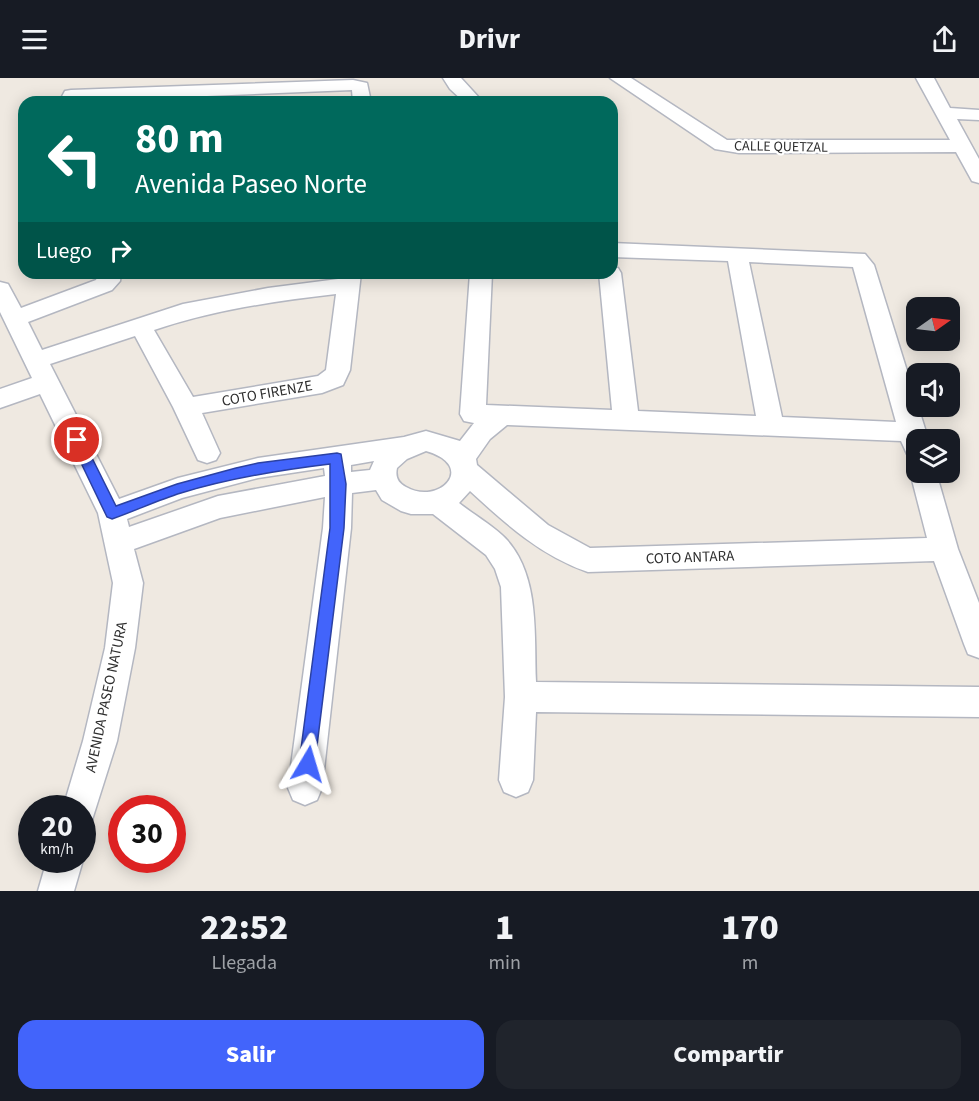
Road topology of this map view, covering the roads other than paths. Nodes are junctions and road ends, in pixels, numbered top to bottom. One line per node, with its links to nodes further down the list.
1 (78, 78): 5 (street)
2 (452, 78): 8 (street)
3 (619, 78): 11 (street, CALLE QUETZAL)
4 (925, 78): 9 (street)
5 (70, 96)
6 (268, 96): 7 (street)
7 (363, 96)
8 (468, 96)
9 (946, 113): 10 (street); 11 (street)
10 (979, 115)
11 (964, 146): 12 (street)
12 (979, 177)
13 (618, 250): 14 (street)
14 (737, 254): 28 (street); 29 (street)
15 (109, 279): 20 (street)
16 (350, 279): 21 (street); 24 (street, COTO FIRENZE)
17 (482, 279): 25 (street)
18 (611, 279): 27 (street)
19 (0, 289): 20 (street, AVENIDA PASEO NATURA)
20 (15, 318): 22 (street, AVENIDA PASEO NATURA)
21 (140, 324): 22 (street); 24 (street)
22 (42, 370): 23 (street); 39 (street, AVENIDA PASEO NATURA)
23 (0, 399)
24 (186, 407): 33 (street)
25 (474, 414): 26 (street); 31 (street)
26 (502, 415): 27 (street); 34 (street)
27 (626, 420): 28 (street)
28 (771, 426): 30 (street)
29 (912, 429)
30 (906, 438)
31 (438, 442): 32 (street); 34 (street)
32 (403, 447): 35 (street); 36 (street)
33 (207, 453)
34 (464, 464): 38 (street); 41 (street, COTO ANTARA)
35 (338, 471): 36 (street); 39 (street); 40 (street); 46 (street)
36 (384, 479): 38 (street)
37 (927, 483): 41 (street)
38 (437, 502): 43 (street)
39 (112, 513): 40 (street, AVENIDA PASEO NATURA)
40 (120, 542): 47 (street, AVENIDA PASEO NATURA)
41 (944, 549): 42 (street)
42 (979, 644)
43 (522, 698): 44 (street); 45 (street)
44 (979, 702)
45 (516, 780)
46 (305, 788)
47 (84, 795)
48 (61, 873): 49 (street)
49 (56, 891)

